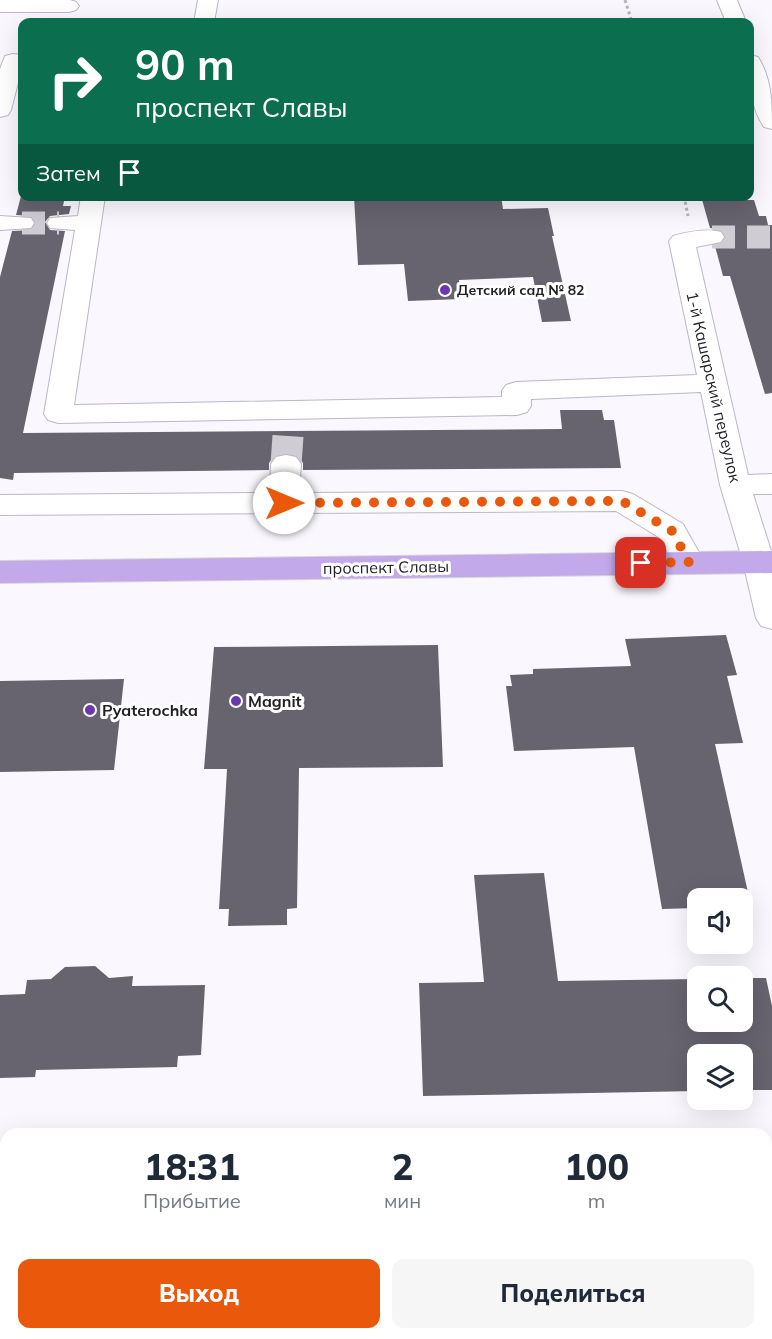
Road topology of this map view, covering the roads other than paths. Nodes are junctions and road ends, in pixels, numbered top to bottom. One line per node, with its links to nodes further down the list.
1 (208, 0): 5 (street)
2 (728, 0): 6 (street)
3 (0, 6): 4 (street)
4 (68, 10)
5 (205, 18)
6 (735, 18)
7 (18, 61): 9 (street)
8 (754, 73): 10 (street)
9 (0, 110)
10 (772, 122)
11 (91, 210): 12 (street); 15 (street)
12 (59, 223)
13 (712, 237): 14 (street, 1-й Кашарский переулок)
14 (713, 383): 15 (street); 17 (street, 1-й Кашарский переулок)
15 (288, 437): 18 (street)
16 (772, 484): 17 (street)
17 (735, 485): 21 (street, 1-й Кашарский переулок)
18 (284, 503): 19 (street); 20 (street)
19 (0, 505)
20 (689, 562): 21 (main road, проспект Славы); 22 (main road, проспект Славы)
21 (766, 562): 23 (street, 1-й Кашарский переулок)
22 (0, 572)
23 (772, 618)

